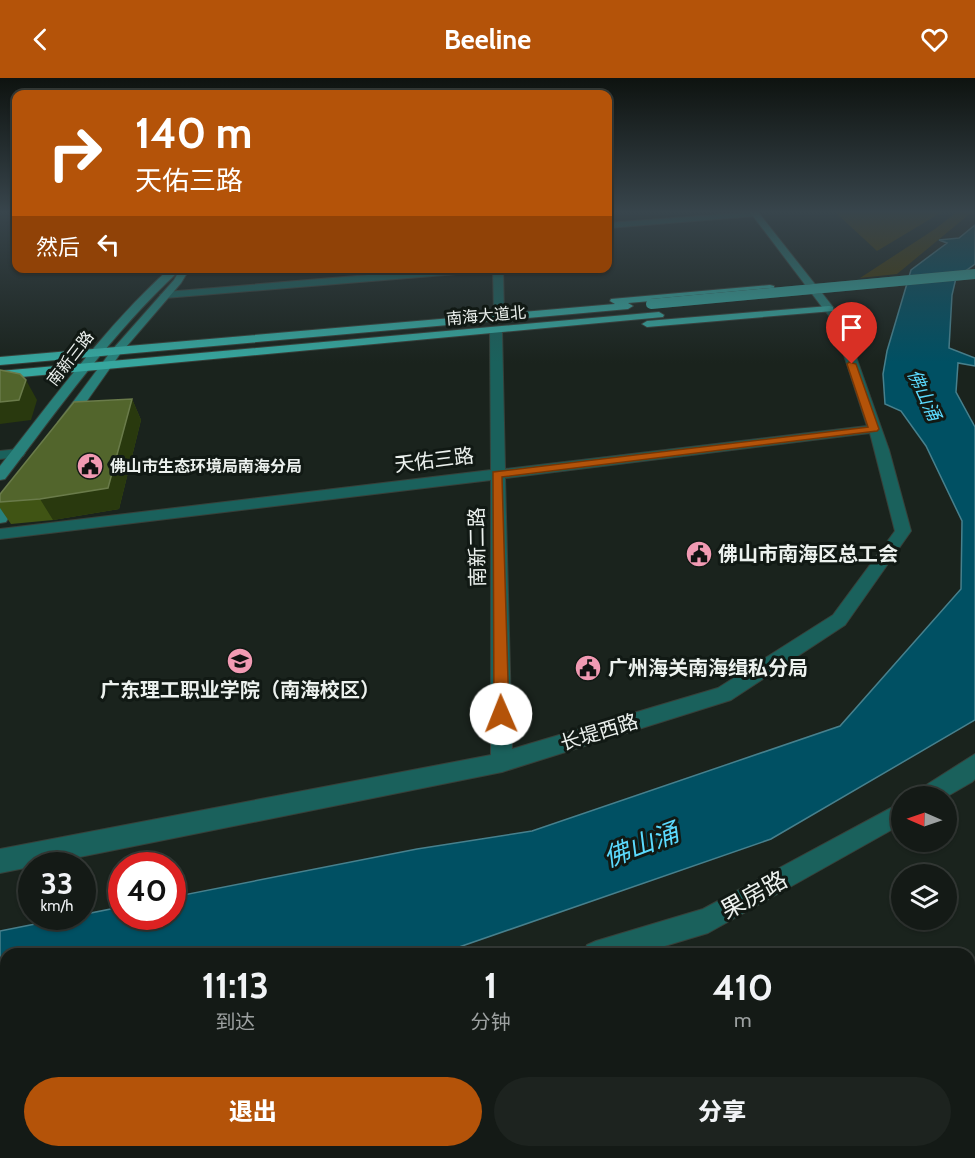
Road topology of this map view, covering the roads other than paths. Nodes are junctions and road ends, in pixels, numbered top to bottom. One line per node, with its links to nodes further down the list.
1 (793, 262): 7 (main road)
2 (170, 273): 16 (main road, 南新三路)
3 (182, 273): 9 (main road, 南新三路)
4 (432, 273): 9 (street)
5 (498, 273): 13 (street, 南新二路)
6 (975, 274): 12 (highway, 南海大道北, bridge)
7 (810, 285): 11 (main road); 12 (highway)
8 (975, 285): 10 (highway)
9 (165, 295): 15 (main road, 南新三路)
10 (846, 298)
11 (827, 301): 14 (highway, 南海大道北); 14 (highway); 22 (street, 长堤西路)
12 (535, 313): 13 (highway, 南海大道北)
13 (498, 323): 14 (highway, 南海大道北); 15 (highway, 南海大道北); 18 (highway, 南海大道北); 25 (street, 南新二路)
14 (516, 328)
15 (116, 352): 16 (highway, 南海大道北); 18 (main road, 南新三路)
16 (93, 353): 17 (highway, 南海大道北); 19 (main road, 南新三路)
17 (0, 361)
18 (105, 366): 19 (highway, 南海大道北); 21 (main road, 南新三路)
19 (81, 368): 20 (highway, 南海大道北); 23 (main road, 南新三路)
20 (0, 375)
21 (59, 429)
22 (873, 429): 25 (street, 天佑三路); 30 (street, 长堤西路)
23 (18, 453): 24 (street); 26 (main road, 南新三路)
24 (0, 455)
25 (497, 474): 29 (street, 天佑三路); 30 (street, 南新二路)
26 (0, 476)
27 (26, 479): 28 (main road)
28 (0, 518)
29 (0, 534)
30 (502, 762): 34 (street, 长堤西路)
31 (972, 772): 32 (street)
32 (946, 786)
33 (891, 818): 35 (street, 果房路)
34 (0, 861)
35 (616, 948)

